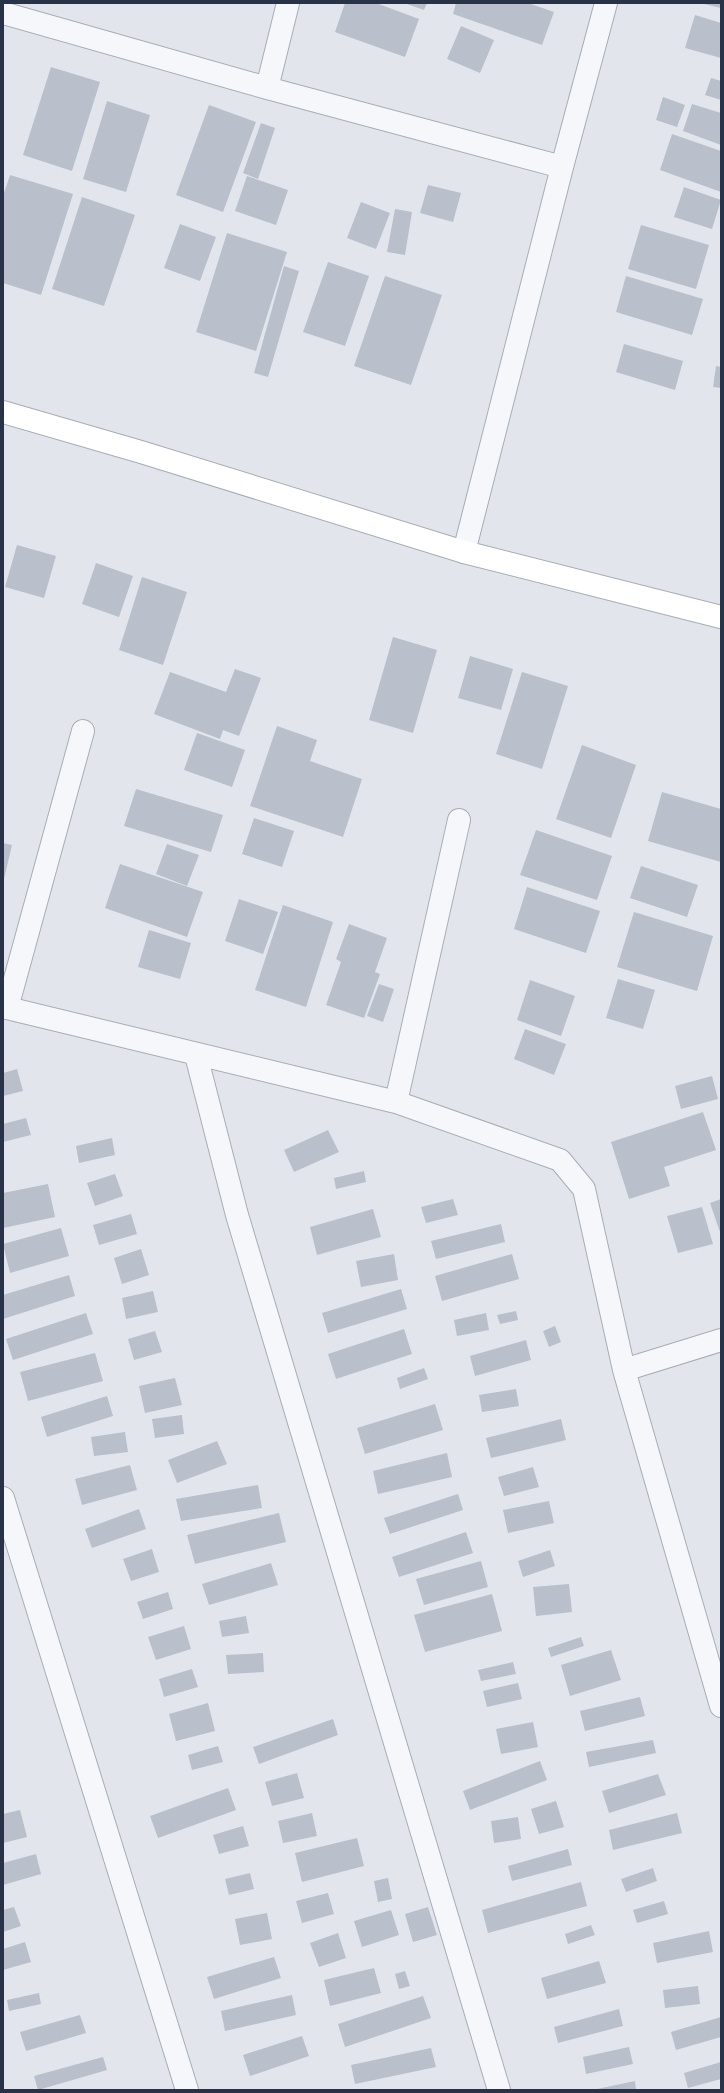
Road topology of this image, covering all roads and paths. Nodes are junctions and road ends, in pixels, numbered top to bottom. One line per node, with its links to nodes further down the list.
1 (288, 3): 4 (street)
2 (606, 3): 5 (street)
3 (3, 13): 4 (street)
4 (267, 88): 5 (street)
5 (562, 167): 7 (street)
6 (3, 412): 7 (street)
7 (464, 552): 8 (street)
8 (721, 617)
9 (83, 731): 11 (street)
10 (459, 820): 13 (street)
11 (5, 1007): 12 (street)
12 (196, 1055): 13 (street); 20 (street)
13 (396, 1102): 15 (street)
14 (721, 1340): 15 (street)
15 (624, 1370): 17 (street)
16 (3, 1498): 19 (street)
17 (715, 1664): 18 (street)
18 (721, 1706)
19 (187, 2090)
20 (499, 2090)

